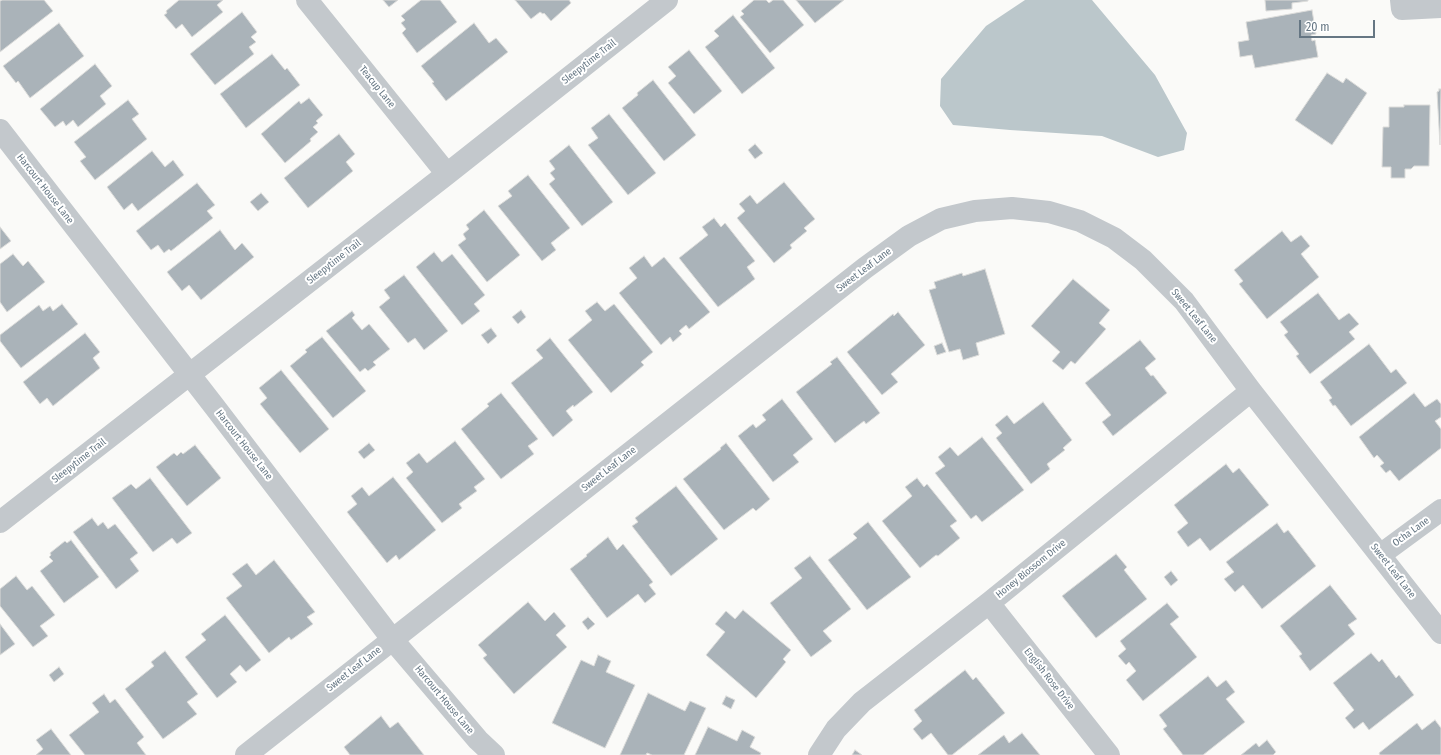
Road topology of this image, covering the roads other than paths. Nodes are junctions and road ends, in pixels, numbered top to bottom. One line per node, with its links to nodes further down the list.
1 (307, 0): 6 (street, Teacup Lane)
2 (667, 0): 6 (street, Sleepytime Trail)
3 (1401, 4): 4 (street)
4 (1441, 7)
5 (0, 130): 7 (street, Harcourt House Lane)
6 (447, 174): 7 (street, Sleepytime Trail)
7 (189, 375): 10 (street, Sleepytime Trail); 14 (street, Harcourt House Lane)
8 (1251, 391): 11 (street, Sweet Leaf Lane); 12 (street, Honey Blossom Drive); 14 (street, Sweet Leaf Lane)
9 (1441, 510): 11 (street, Ocha Lane)
10 (0, 522)
11 (1380, 555): 13 (street, Sweet Leaf Lane)
12 (989, 603): 17 (street, Honey Blossom Drive); 18 (street, English Rose Drive)
13 (1441, 634)
14 (392, 639): 15 (street, Sweet Leaf Lane); 16 (street, Harcourt House Lane)
15 (246, 755)
16 (494, 755)
17 (819, 755)
18 (1109, 755)

